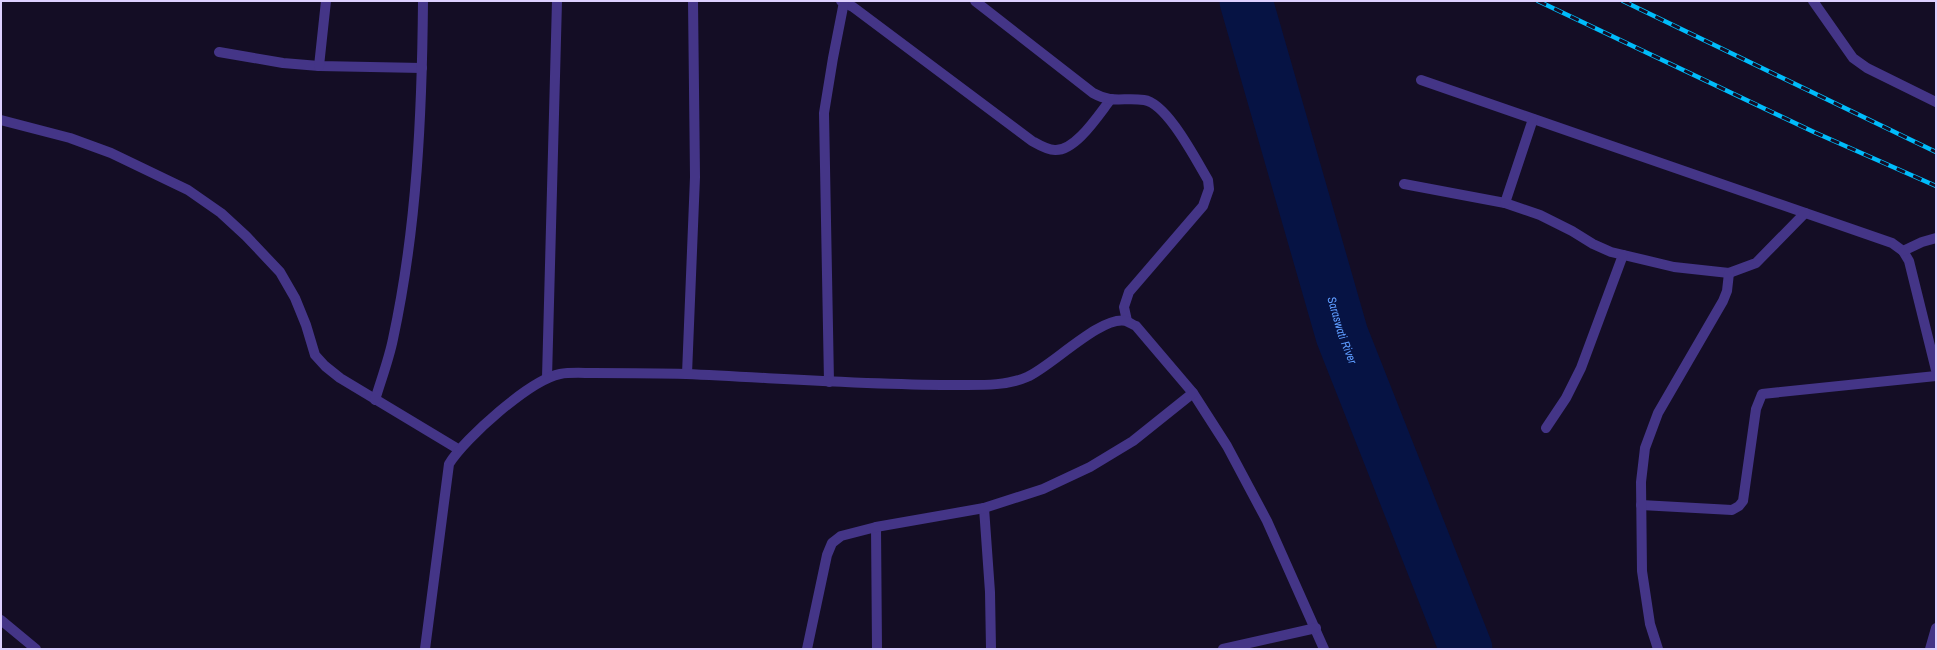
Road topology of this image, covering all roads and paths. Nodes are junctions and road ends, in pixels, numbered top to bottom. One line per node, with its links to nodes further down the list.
1 (326, 1): 9 (street)
2 (423, 1): 10 (street)
3 (557, 1): 27 (street)
4 (693, 1): 25 (street)
5 (975, 1): 12 (street)
6 (1813, 1): 13 (street)
7 (843, 2): 12 (street); 28 (street)
8 (219, 52): 9 (street)
9 (319, 66): 10 (street)
10 (422, 68): 30 (street)
11 (1421, 80): 14 (street)
12 (1112, 99): 23 (street)
13 (1936, 102)
14 (1533, 119): 17 (street); 18 (street)
15 (1, 120): 30 (street)
16 (1404, 184): 17 (street)
17 (1505, 203): 21 (street)
18 (1805, 213): 20 (street); 22 (street)
19 (1936, 238): 20 (street)
20 (1903, 251): 24 (street)
21 (1623, 255): 22 (street); 31 (street)
22 (1729, 273): 33 (street)
23 (1127, 321): 28 (street); 29 (street)
24 (1936, 370)
25 (687, 374): 27 (street); 28 (street)
26 (1936, 376): 33 (street)
27 (547, 378): 32 (street)
28 (828, 382)
29 (1193, 393): 34 (street); 37 (street)
30 (375, 400): 32 (street)
31 (1546, 428)
32 (458, 449): 40 (street)
33 (1641, 505): 46 (street)
34 (984, 508): 35 (street); 43 (street)
35 (876, 527): 41 (street); 42 (street)
36 (1, 620): 39 (street)
37 (1316, 628): 44 (street); 45 (street)
38 (1936, 628): 47 (street)
39 (36, 649)
40 (424, 649)
41 (807, 649)
42 (877, 649)
43 (990, 649)
44 (1223, 649)
45 (1324, 649)
46 (1658, 649)
47 (1930, 649)

